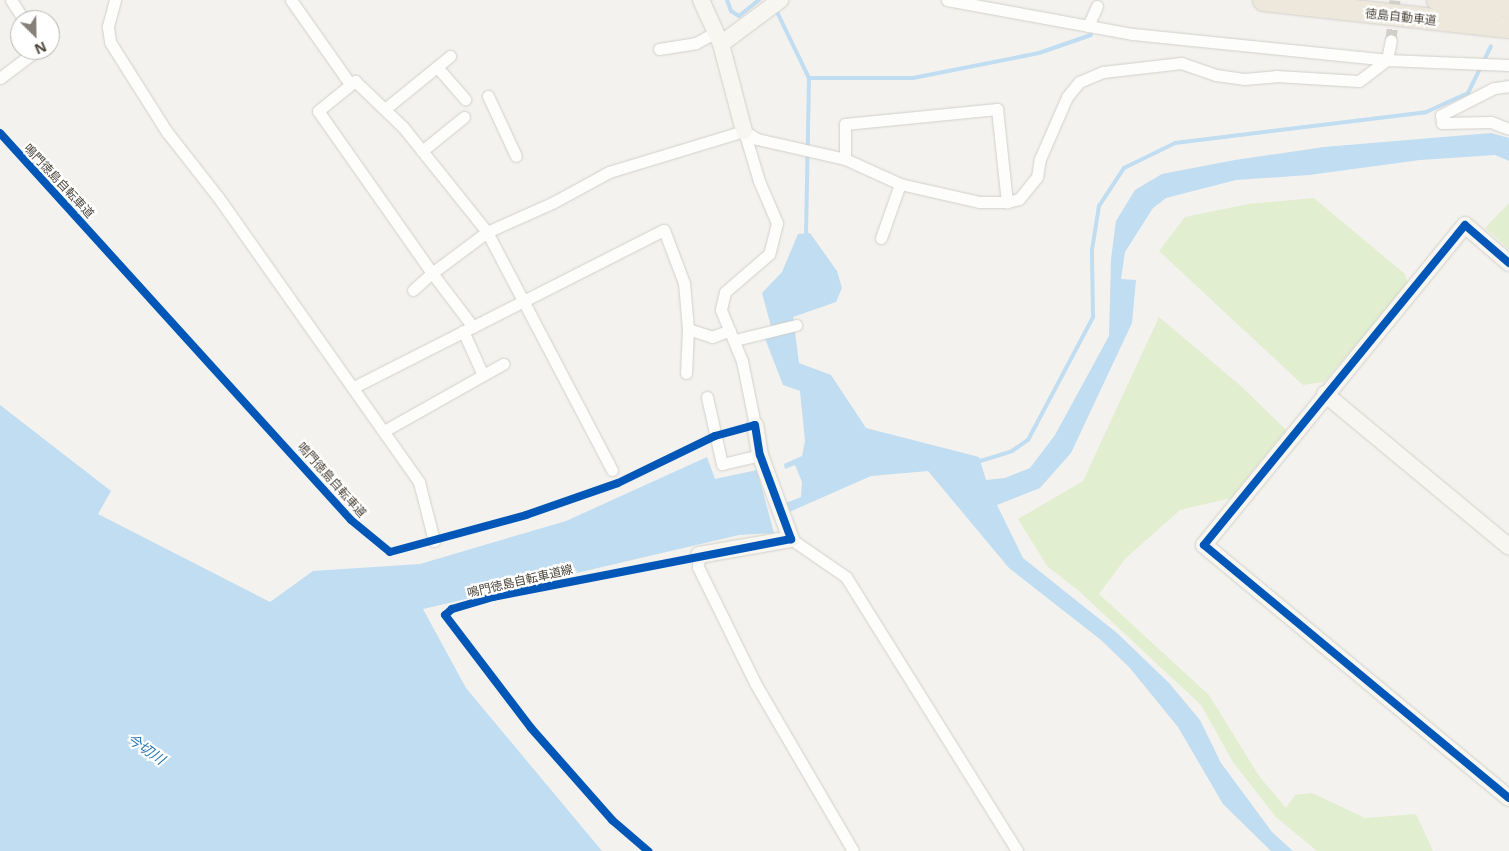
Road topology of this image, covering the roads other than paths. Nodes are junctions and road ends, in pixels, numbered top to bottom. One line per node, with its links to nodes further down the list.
1 (115, 0): 47 (street)
2 (290, 0): 21 (street)
3 (700, 0): 12 (street)
4 (947, 0): 10 (street)
5 (1263, 0): 11 (highway, 徳島自動車道)
6 (1437, 0): 9 (highway, 徳島自動車道)
7 (775, 4): 12 (street)
8 (1097, 6): 10 (street)
9 (1509, 6)
10 (1088, 26): 17 (street)
11 (1509, 27)
12 (718, 39): 14 (street); 28 (street)
13 (1391, 40): 17 (street)
14 (659, 49)
15 (450, 56): 19 (street)
16 (24, 60): 20 (street)
17 (1387, 60): 18 (street); 33 (street)
18 (1509, 65)
19 (436, 67): 24 (street); 25 (street)
20 (0, 78)
21 (350, 84): 25 (street); 37 (street)
22 (1509, 86): 27 (street)
23 (488, 96): 30 (street)
24 (465, 99)
25 (384, 109): 29 (street)
26 (464, 117): 29 (street)
27 (1509, 129)
28 (744, 131): 31 (street); 34 (street); 43 (street)
29 (422, 151): 34 (street)
30 (516, 156)
31 (845, 159): 32 (street); 33 (street)
32 (900, 184): 33 (street); 35 (street)
33 (1007, 202)
34 (487, 232): 37 (street); 39 (street)
35 (881, 238)
36 (1509, 263): 48 (street)
37 (432, 273): 38 (street); 41 (street)
38 (412, 290)
39 (523, 301): 41 (street); 42 (street); 53 (street)
40 (796, 325): 43 (street)
41 (468, 329): 46 (street); 47 (street)
42 (688, 329): 43 (street); 45 (street)
43 (733, 335): 50 (street)
44 (504, 364): 46 (street)
45 (686, 373)
46 (483, 375): 51 (street)
47 (354, 387): 51 (street)
48 (1325, 394): 56 (street); 58 (street)
49 (707, 397): 52 (street)
50 (755, 425): 52 (street)
51 (384, 431): 55 (street)
52 (760, 456): 54 (street)
53 (612, 470)
54 (791, 539): 57 (street); 59 (street)
55 (434, 541)
56 (1509, 547)
57 (699, 555): 60 (street)
58 (1509, 798)
59 (1012, 849)
60 (853, 851)

